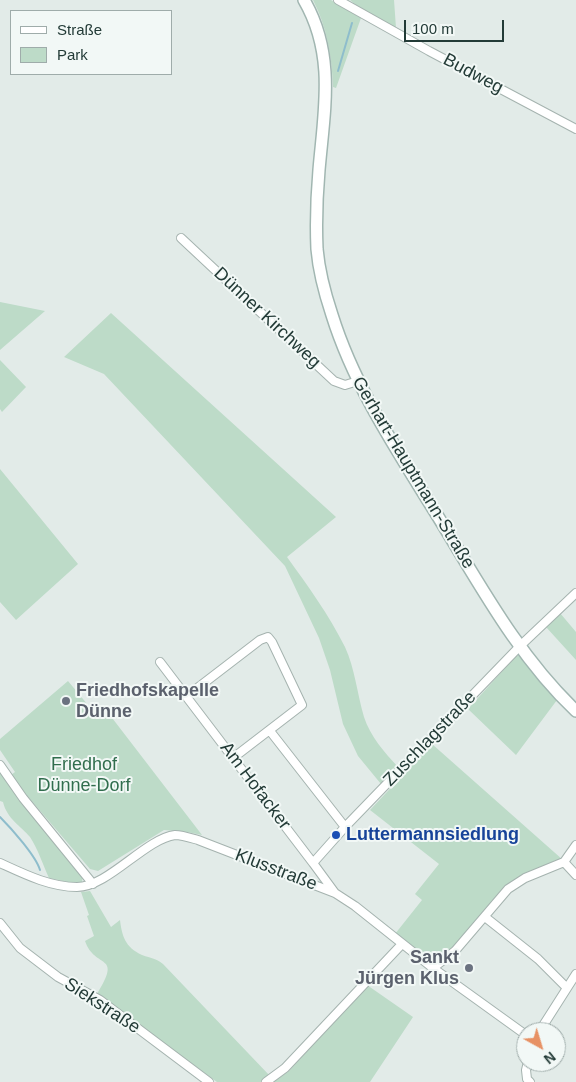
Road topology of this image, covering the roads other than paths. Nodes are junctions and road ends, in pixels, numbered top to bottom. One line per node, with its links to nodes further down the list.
1 (304, 0): 5 (street, Gerhart-Hauptmann-Straße)
2 (343, 1): 3 (street, Budweg)
3 (576, 129)
4 (181, 238): 5 (street, Dünner Kirchweg)
5 (358, 382): 7 (street, Gerhart-Hauptmann-Straße)
6 (576, 593): 7 (street, Zuschlagstraße)
7 (520, 646): 10 (street, Gerhart-Hauptmann-Straße); 14 (street, Zuschlagstraße)
8 (160, 662): 9 (street, Am Hofacker)
9 (187, 696): 11 (street); 12 (street, Am Hofacker)
10 (576, 711)
11 (270, 731): 12 (street); 14 (street)
12 (232, 758): 18 (street, Am Hofacker)
13 (0, 765): 20 (street)
14 (345, 828): 18 (street, Zuschlagstraße)
15 (576, 845): 16 (street)
16 (564, 862): 19 (street); 22 (street)
17 (0, 863): 20 (street, Klusstraße)
18 (313, 863): 21 (street)
19 (576, 875)
20 (93, 884): 21 (street, Klusstraße)
21 (335, 893): 24 (street, Klusstraße)
22 (485, 917): 25 (street); 27 (street)
23 (0, 923): 30 (street, Siekstraße)
24 (402, 944): 25 (street, Klusstraße); 31 (street)
25 (434, 968): 29 (street, Klusstraße)
26 (576, 974): 27 (street)
27 (567, 988): 28 (street)
28 (545, 1022)
29 (516, 1028)
30 (209, 1082)
31 (266, 1082)

